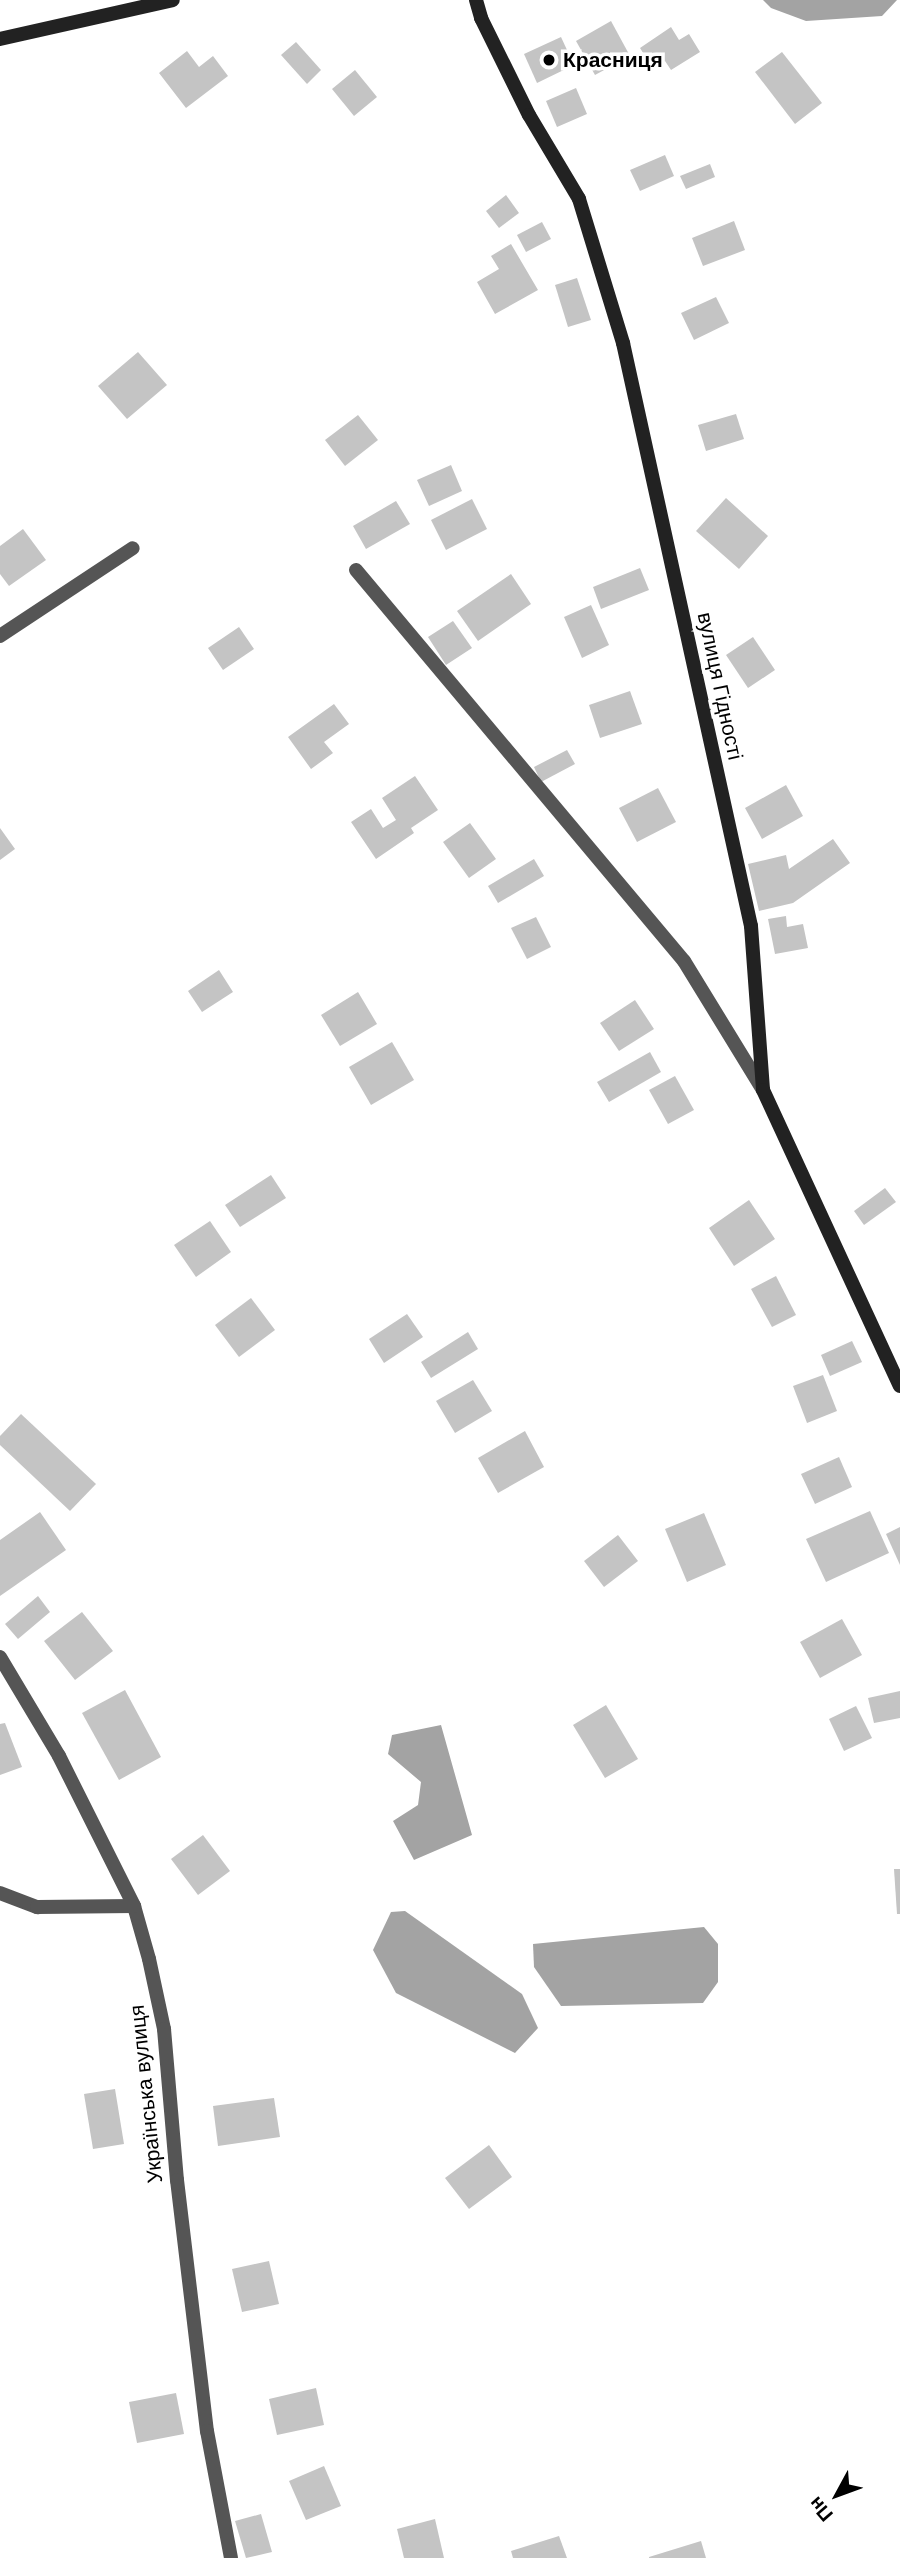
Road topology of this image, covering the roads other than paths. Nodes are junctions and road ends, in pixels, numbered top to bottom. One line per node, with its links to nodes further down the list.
1 (173, 0): 3 (street)
2 (476, 0): 7 (street, вулиця Гідності)
3 (0, 39)
4 (133, 548): 6 (street)
5 (356, 570): 7 (street)
6 (0, 636)
7 (763, 1090): 8 (street, вулиця Гідності)
8 (900, 1386)
9 (0, 1657): 11 (street, Українська вулиця)
10 (0, 1894): 11 (street)
11 (134, 1906): 12 (street, Українська вулиця)
12 (231, 2558)

